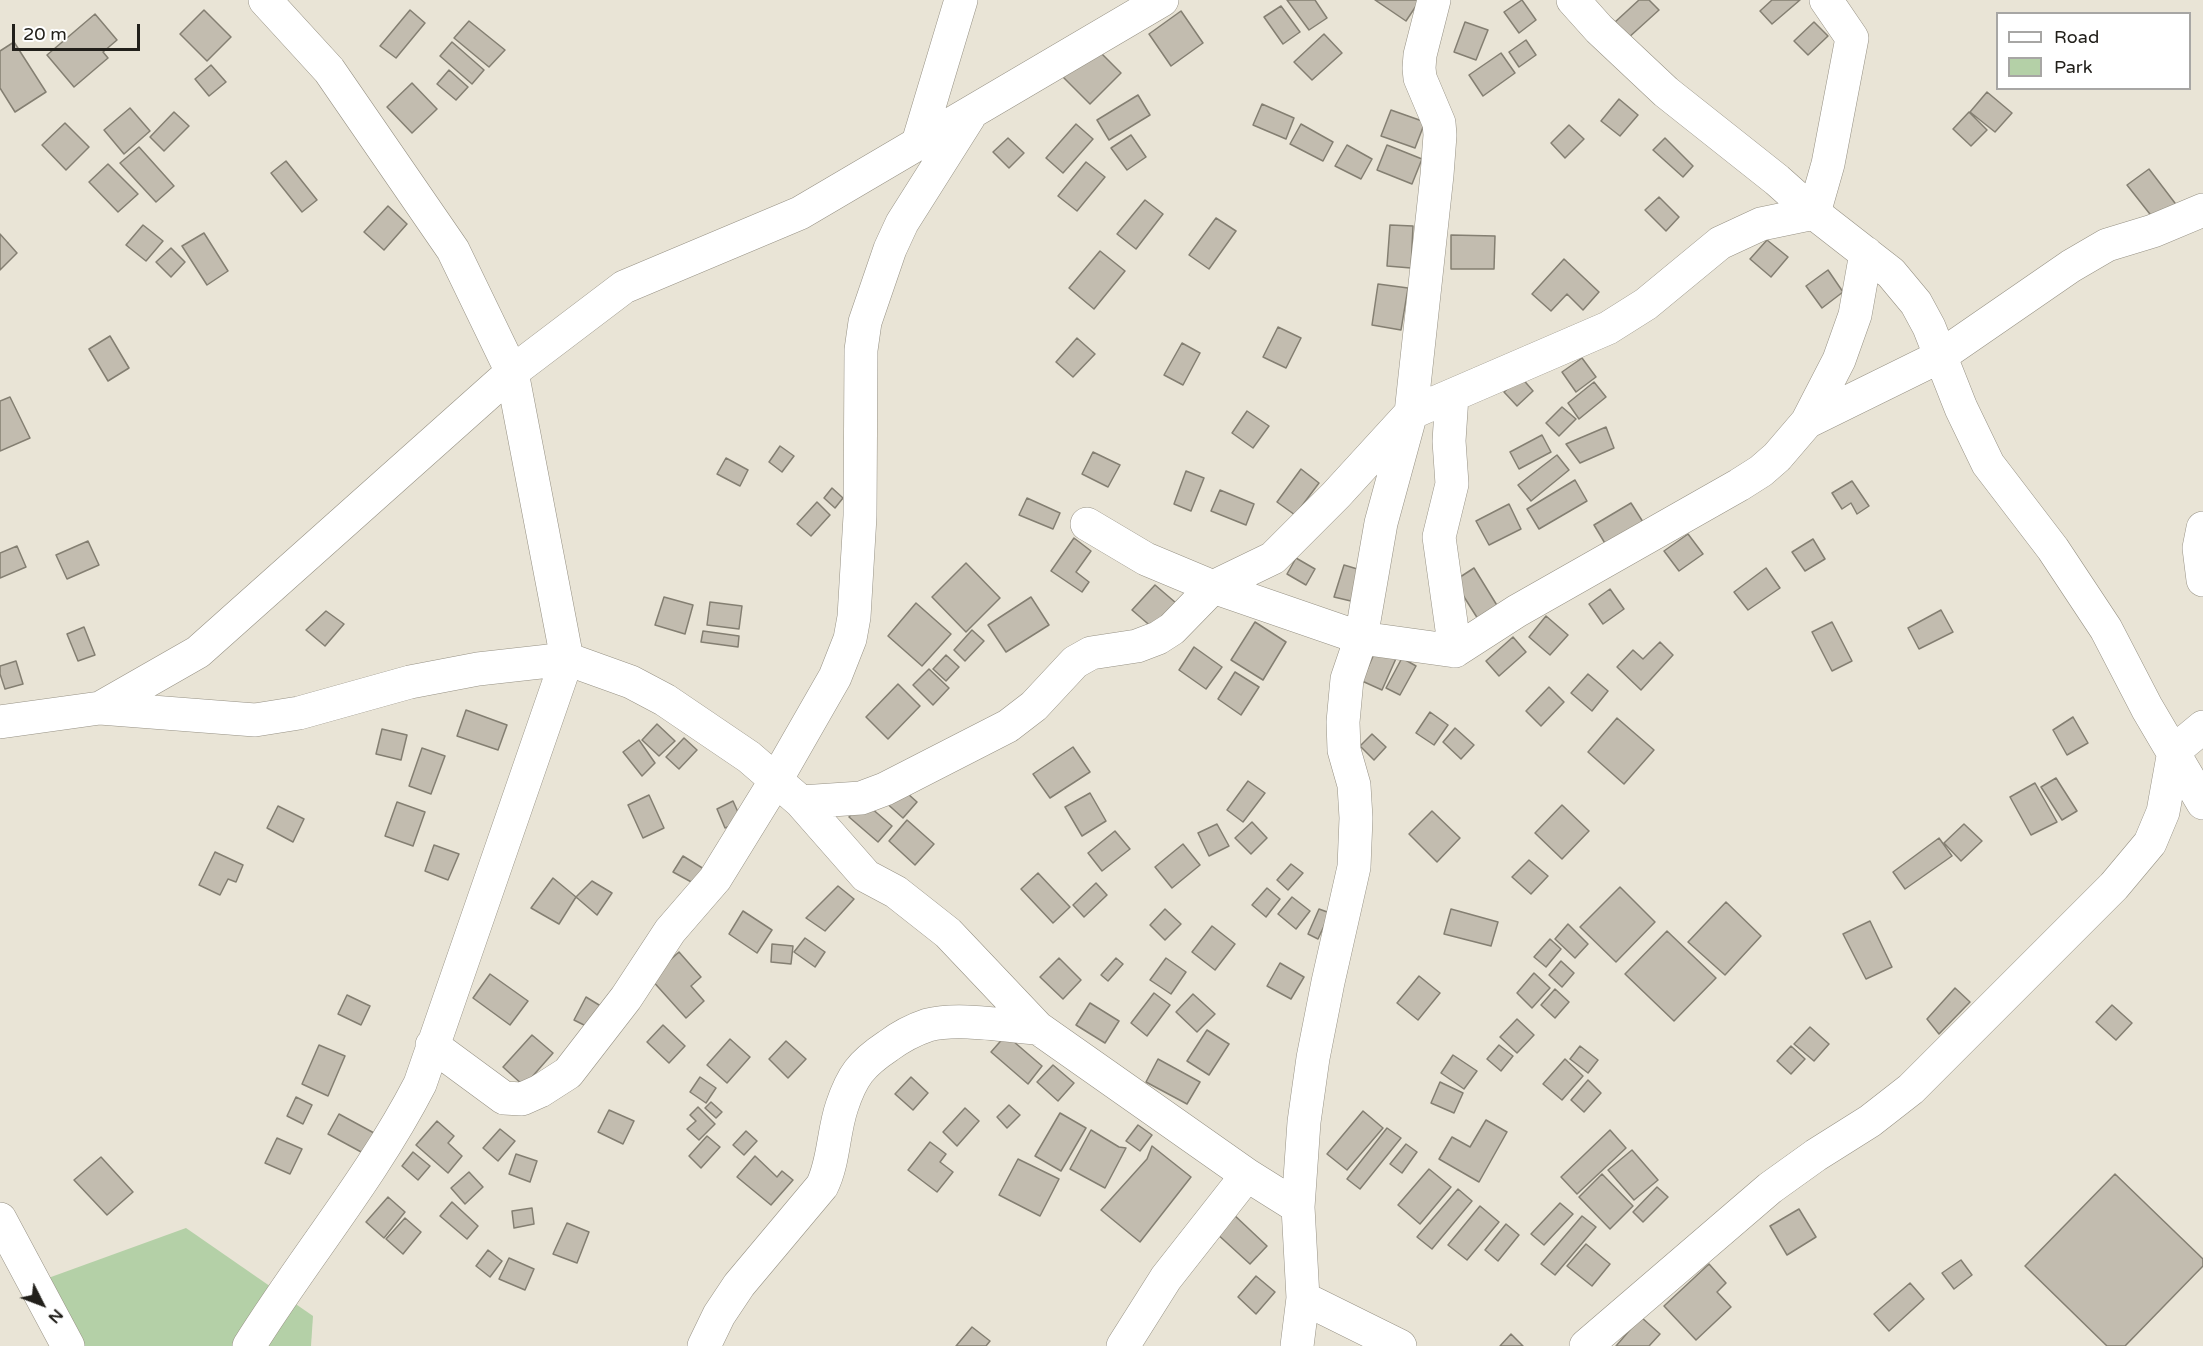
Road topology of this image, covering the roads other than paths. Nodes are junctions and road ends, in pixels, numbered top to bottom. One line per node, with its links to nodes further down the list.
1 (265, 0): 17 (street)
2 (961, 0): 12 (street)
3 (1140, 0): 9 (street)
4 (1162, 0): 9 (street)
5 (1434, 0): 19 (street)
6 (1573, 0): 14 (street)
7 (1826, 0): 10 (street)
8 (1855, 0): 10 (street)
9 (1119, 25): 11 (street)
10 (1852, 38): 14 (street)
11 (972, 113): 12 (street); 32 (street)
12 (918, 143): 17 (street)
13 (2203, 210): 16 (street)
14 (1814, 213): 15 (street); 18 (street)
15 (1866, 253): 16 (street); 20 (street)
16 (1939, 357): 20 (street); 31 (street)
17 (512, 372): 27 (street); 28 (street)
18 (1452, 396): 19 (street); 26 (street)
19 (1411, 413): 24 (street); 25 (street)
20 (1807, 422): 26 (street)
21 (1087, 524): 24 (street)
22 (2203, 528): 23 (street)
23 (2203, 580)
24 (1213, 587): 25 (street); 33 (street)
25 (1361, 638): 26 (street); 38 (street)
26 (1455, 651)
27 (567, 659): 28 (street); 32 (street); 36 (street)
28 (100, 708): 29 (street)
29 (0, 722)
30 (2203, 727): 31 (street)
31 (2174, 751): 34 (street); 47 (street)
32 (776, 780): 33 (street); 36 (street)
33 (801, 802): 35 (street)
34 (2203, 803)
35 (1038, 1028): 37 (street); 43 (street)
36 (432, 1045): 42 (street)
37 (1247, 1175): 38 (street); 44 (street)
38 (1298, 1207): 40 (street)
39 (0, 1220): 41 (street)
40 (1303, 1298): 45 (street); 46 (street)
41 (68, 1346)
42 (249, 1346)
43 (704, 1346)
44 (1123, 1346)
45 (1297, 1346)
46 (1400, 1346)
47 (1586, 1346)

